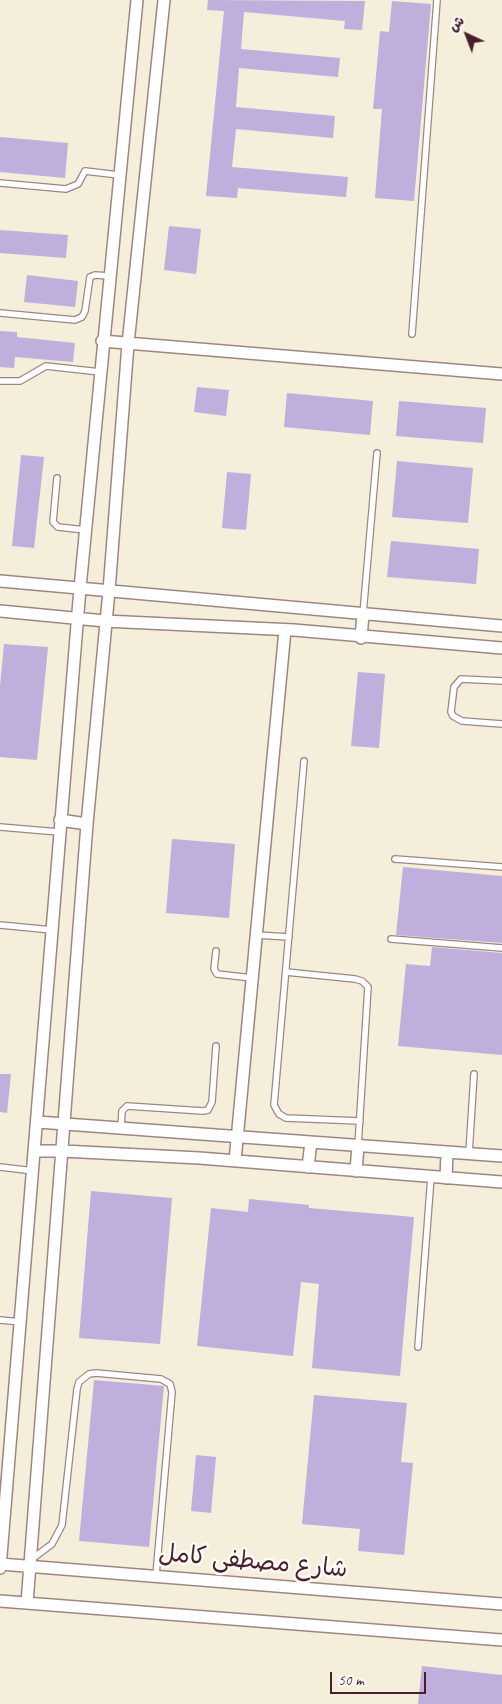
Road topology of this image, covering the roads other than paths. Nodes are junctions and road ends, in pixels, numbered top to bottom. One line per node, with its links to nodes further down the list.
1 (137, 0): 4 (street)
2 (164, 0): 10 (street)
3 (437, 0): 8 (lane)
4 (119, 175): 5 (lane); 6 (street)
5 (0, 183)
6 (109, 276): 7 (lane); 9 (street)
7 (0, 313)
8 (412, 334)
9 (102, 341): 10 (street); 11 (street)
10 (128, 344): 12 (street); 19 (street)
11 (100, 372): 13 (lane); 16 (street)
12 (502, 374)
13 (0, 381)
14 (377, 453): 21 (lane)
15 (57, 478): 16 (lane)
16 (85, 530): 18 (street)
17 (0, 581): 18 (street)
18 (80, 588): 19 (street); 22 (street)
19 (109, 591): 21 (street); 23 (street)
20 (0, 611): 22 (street)
21 (363, 614): 24 (street); 26 (street)
22 (78, 619): 23 (street); 31 (street)
23 (105, 621): 25 (street); 32 (street)
24 (502, 626)
25 (285, 630): 26 (street); 39 (street)
26 (361, 638): 27 (street)
27 (502, 648)
28 (502, 681): 29 (lane)
29 (502, 724)
30 (304, 761): 40 (lane)
31 (60, 820): 32 (street); 34 (street)
32 (87, 824): 50 (street)
33 (0, 827): 34 (lane)
34 (59, 832): 38 (street)
35 (395, 859): 36 (lane)
36 (502, 867)
37 (0, 925): 38 (lane)
38 (52, 930): 49 (street)
39 (256, 935): 40 (lane); 45 (street)
40 (289, 937): 44 (lane)
41 (391, 939): 42 (lane)
42 (502, 948)
43 (216, 951): 45 (lane)
44 (286, 972): 48 (lane); 48 (lane)
45 (252, 978): 52 (street)
46 (216, 1046): 51 (lane)
47 (474, 1074): 58 (lane)
48 (360, 1121): 54 (lane)
49 (38, 1122): 50 (street); 55 (street)
50 (64, 1124): 51 (street); 56 (street)
51 (121, 1128): 52 (street)
52 (237, 1136): 53 (street); 60 (street)
53 (311, 1142): 54 (street); 62 (street)
54 (358, 1146): 57 (street); 64 (street)
55 (36, 1151): 56 (street); 63 (street)
56 (63, 1151): 60 (street); 71 (street)
57 (447, 1152): 58 (street); 66 (street)
58 (469, 1154): 59 (street)
59 (502, 1156)
60 (235, 1160): 62 (street)
61 (0, 1167): 63 (lane)
62 (308, 1168): 64 (street)
63 (34, 1171): 69 (street)
64 (356, 1172): 65 (street)
65 (431, 1177): 66 (street); 70 (lane)
66 (446, 1178): 67 (street)
67 (502, 1182)
68 (0, 1320): 69 (lane)
69 (21, 1322): 72 (street)
70 (418, 1347)
71 (30, 1563): 72 (street, شارع مصطفى كامل); 74 (street, شارع مصطفى كامل); 74 (lane); 76 (street)
72 (0, 1564): 73 (street)
73 (0, 1568)
74 (156, 1576): 77 (street, شارع مصطفى كامل)
75 (0, 1601): 76 (street)
76 (27, 1603): 78 (street)
77 (502, 1604)
78 (502, 1640)

